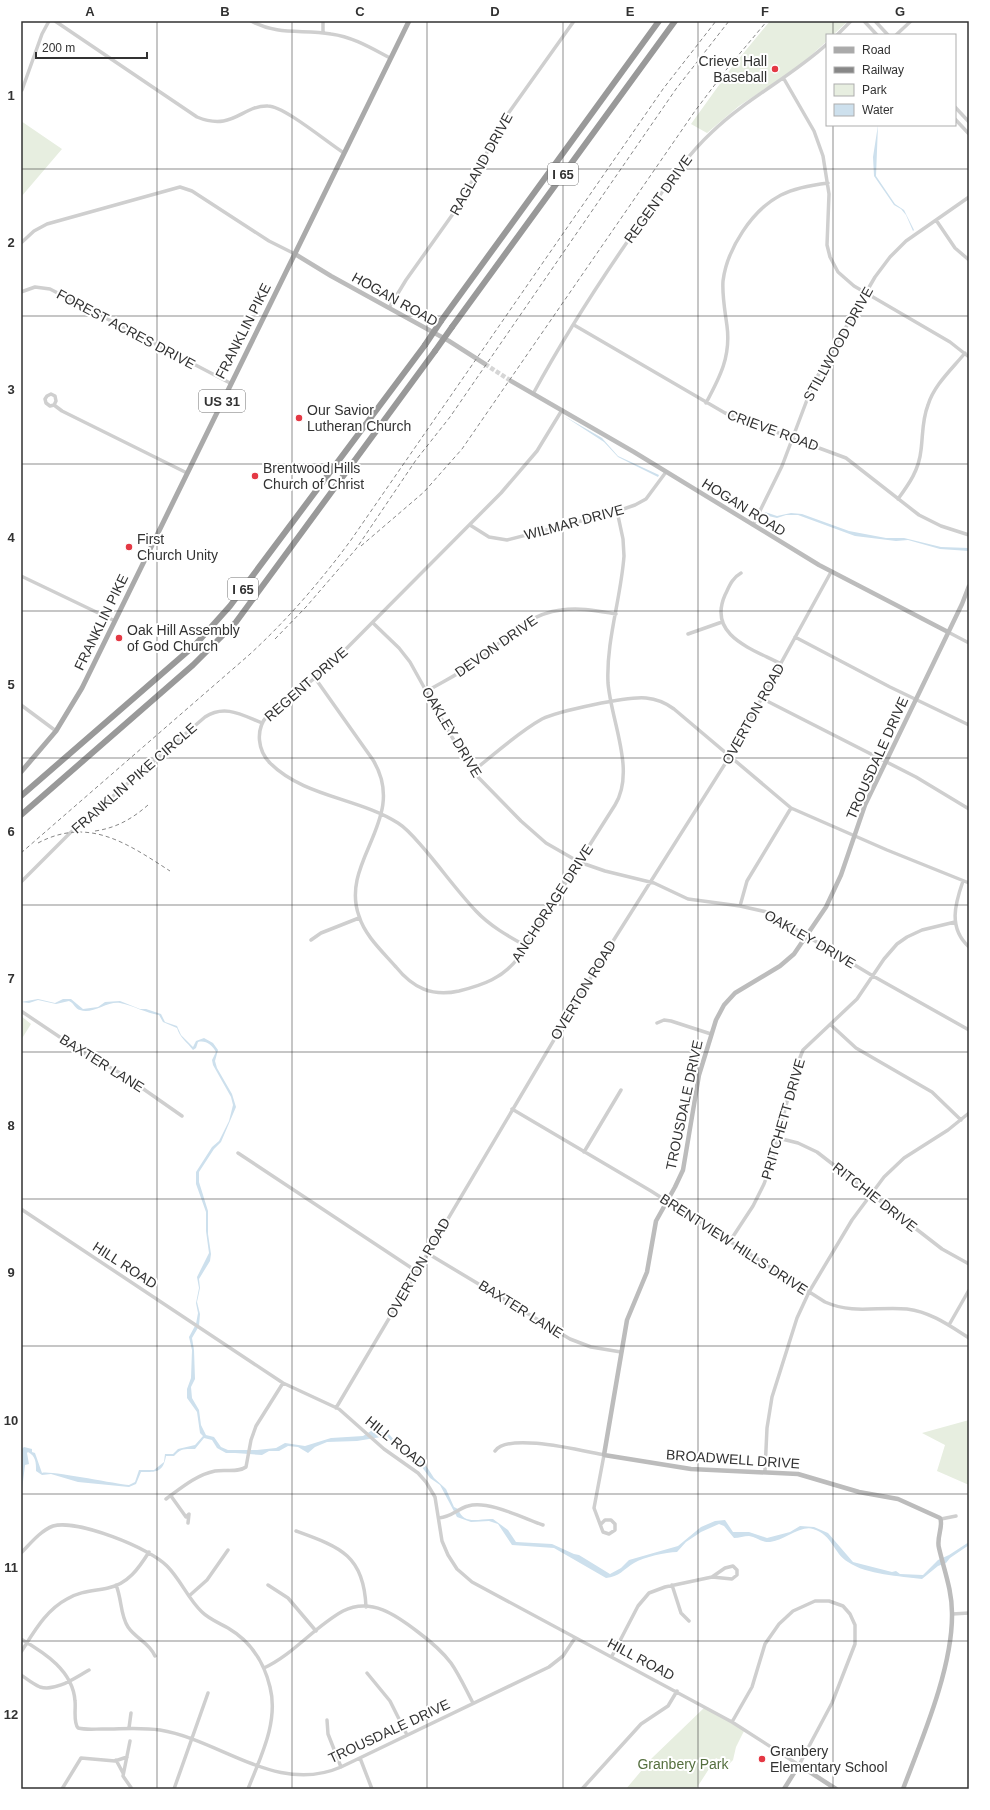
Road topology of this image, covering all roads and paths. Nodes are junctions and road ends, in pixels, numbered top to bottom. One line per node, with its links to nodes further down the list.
1 (49, 21): 21 (street)
2 (55, 21): 26 (street)
3 (251, 21): 13 (street)
4 (323, 21): 13 (street)
5 (408, 21): 19 (main road, FRANKLIN PIKE / US 31)
6 (574, 21): 35 (street, RAGLAND DRIVE)
7 (659, 21): 80 (highway, I 65, bridge)
8 (675, 21): 83 (highway, I 65, bridge)
9 (851, 21): 14 (street)
10 (864, 21): 15 (street)
11 (875, 21): 16 (street)
12 (912, 21): 17 (street)
13 (323, 33): 19 (street)
14 (838, 34)
15 (876, 34)
16 (887, 34)
17 (897, 34)
18 (826, 45): 20 (street, REGENT DRIVE)
19 (390, 58): 26 (main road, FRANKLIN PIKE / US 31)
20 (784, 79): 27 (street); 36 (street, REGENT DRIVE)
21 (22, 90)
22 (956, 108): 24 (street)
23 (956, 120): 25 (street)
24 (969, 122)
25 (969, 134)
26 (344, 153): 31 (main road, FRANKLIN PIKE / US 31)
27 (828, 183): 34 (street); 43 (street)
28 (969, 197): 29 (street, STILLWOOD DRIVE)
29 (936, 220): 32 (street); 34 (street, STILLWOOD DRIVE)
30 (21, 243): 31 (street)
31 (295, 254): 35 (street, HOGAN ROAD); 41 (main road, FRANKLIN PIKE / US 31)
32 (969, 260)
33 (21, 292): 41 (street, FOREST ACRES DRIVE)
34 (865, 293): 37 (street); 46 (street, STILLWOOD DRIVE)
35 (389, 308): 39 (street, HOGAN ROAD)
36 (574, 325): 42 (street, REGENT DRIVE); 43 (street, CRIEVE ROAD)
37 (965, 353): 38 (street); 49 (street)
38 (969, 357)
39 (485, 364)
40 (511, 381): 42 (street, HOGAN ROAD)
41 (230, 383): 47 (main road, FRANKLIN PIKE / US 31)
42 (533, 394): 45 (street, HOGAN ROAD)
43 (706, 403): 46 (street, CRIEVE ROAD)
44 (54, 405): 47 (street)
45 (562, 410): 48 (street, HOGAN ROAD); 51 (street, REGENT DRIVE)
46 (793, 438): 49 (street, CRIEVE ROAD); 52 (street, STILLWOOD DRIVE)
47 (187, 472): 59 (main road, FRANKLIN PIKE / US 31)
48 (666, 472): 50 (street, WILMAR DRIVE); 52 (street, HOGAN ROAD)
49 (898, 499): 53 (street, CRIEVE ROAD)
50 (618, 511): 51 (street, WILMAR DRIVE); 58 (street, ANCHORAGE DRIVE)
51 (470, 525): 61 (street, REGENT DRIVE)
52 (753, 525): 54 (street, HOGAN ROAD)
53 (969, 535)
54 (831, 572): 62 (street, HOGAN ROAD); 64 (street, OVERTON ROAD)
55 (741, 573): 60 (street)
56 (21, 576): 59 (street)
57 (969, 586): 62 (street, TROUSDALE DRIVE)
58 (616, 614): 68 (street, DEVON DRIVE); 71 (street, ANCHORAGE DRIVE)
59 (115, 621): 75 (main road, FRANKLIN PIKE / US 31)
60 (722, 622): 63 (street); 66 (street)
61 (373, 623): 67 (street, REGENT DRIVE); 68 (street, OAKLEY DRIVE)
62 (948, 632): 65 (street, HOGAN ROAD); 70 (street, TROUSDALE DRIVE)
63 (688, 634)
64 (795, 637): 66 (street, OVERTON ROAD); 70 (street)
65 (969, 643)
66 (781, 664): 69 (street, OVERTON ROAD)
67 (315, 678): 73 (street, REGENT DRIVE); 84 (street, ANCHORAGE DRIVE)
68 (427, 691): 78 (street, OAKLEY DRIVE)
69 (763, 699): 76 (street, OVERTON ROAD); 77 (street)
70 (915, 699): 74 (street); 77 (street, TROUSDALE DRIVE)
71 (611, 703): 76 (street); 78 (street); 86 (street, ANCHORAGE DRIVE)
72 (21, 705): 75 (street)
73 (262, 723): 84 (street, REGENT DRIVE); 88 (street, FRANKLIN PIKE CIRCLE)
74 (969, 725)
75 (56, 730): 79 (main road, FRANKLIN PIKE / US 31)
76 (730, 756): 81 (street); 89 (street, OVERTON ROAD)
77 (886, 761): 82 (street); 85 (street, TROUSDALE DRIVE)
78 (473, 771): 86 (street, OAKLEY DRIVE)
79 (21, 772)
80 (21, 796)
81 (791, 808): 85 (street); 91 (street)
82 (969, 809)
83 (21, 815)
84 (381, 815): 92 (street, ANCHORAGE DRIVE); 96 (street, REGENT DRIVE)
85 (854, 836): 87 (street); 94 (street, TROUSDALE DRIVE)
86 (578, 862): 89 (street, OAKLEY DRIVE); 96 (street, ANCHORAGE DRIVE)
87 (963, 881): 90 (street); 93 (street)
88 (21, 882)
89 (649, 882): 91 (street, OAKLEY DRIVE); 105 (street, OVERTON ROAD)
90 (969, 883)
91 (740, 906): 94 (street, OAKLEY DRIVE)
92 (359, 918): 95 (street); 96 (street, ANCHORAGE DRIVE)
93 (955, 922): 97 (street); 98 (street, PRITCHETT DRIVE)
94 (808, 936): 98 (street, OAKLEY DRIVE); 103 (street, TROUSDALE DRIVE)
95 (311, 940)
96 (526, 946)
97 (969, 946)
98 (873, 976): 101 (street, PRITCHETT DRIVE); 102 (street, OAKLEY DRIVE)
99 (21, 1011): 107 (street, BAXTER LANE)
100 (657, 1023): 103 (street)
101 (831, 1025): 108 (street); 109 (street, PRITCHETT DRIVE)
102 (969, 1030)
103 (711, 1034): 113 (street, TROUSDALE DRIVE)
104 (621, 1090): 110 (street)
105 (512, 1109): 110 (street, BRENTVIEW HILLS DRIVE); 116 (street, OVERTON ROAD)
106 (969, 1113): 108 (street)
107 (182, 1116)
108 (961, 1120): 112 (street)
109 (778, 1138): 112 (street, RITCHIE DRIVE); 115 (street, PRITCHETT DRIVE)
110 (584, 1152): 113 (street, BRENTVIEW HILLS DRIVE)
111 (238, 1153): 118 (street)
112 (870, 1193): 117 (street, RITCHIE DRIVE); 120 (street)
113 (667, 1201): 115 (street, BRENTVIEW HILLS DRIVE); 123 (street, TROUSDALE DRIVE)
114 (21, 1209): 124 (street, HILL ROAD)
115 (730, 1241): 120 (street, BRENTVIEW HILLS DRIVE)
116 (427, 1253): 118 (street, OVERTON ROAD); 123 (street, BAXTER LANE)
117 (969, 1264)
118 (416, 1271): 125 (street, OVERTON ROAD)
119 (969, 1290): 121 (street)
120 (809, 1292): 121 (street, BRENTVIEW HILLS DRIVE); 128 (street)
121 (949, 1325): 122 (street, BRENTVIEW HILLS DRIVE)
122 (969, 1338)
123 (621, 1352): 127 (street, TROUSDALE DRIVE)
124 (283, 1384): 125 (street, HILL ROAD); 129 (street)
125 (336, 1408): 132 (street, HILL ROAD)
126 (496, 1451): 127 (street, BROADWELL DRIVE)
127 (604, 1455): 128 (street, BROADWELL DRIVE); 135 (street)
128 (765, 1471): 133 (street, BROADWELL DRIVE)
129 (171, 1496): 130 (street); 134 (street)
130 (166, 1500)
131 (956, 1516): 133 (street)
132 (439, 1518): 136 (street); 151 (street, HILL ROAD)
133 (941, 1519): 148 (street)
134 (188, 1523)
135 (601, 1524): 135 (street)
136 (543, 1525)
137 (296, 1531): 146 (street)
138 (228, 1550): 145 (street)
139 (149, 1552): 140 (street); 142 (street); 145 (street)
140 (21, 1553)
141 (712, 1577): 141 (street); 144 (street)
142 (116, 1585): 153 (street); 155 (street)
143 (268, 1585): 150 (street)
144 (672, 1585): 149 (street); 156 (street)
145 (189, 1596): 157 (street)
146 (366, 1607): 150 (street); 164 (street)
147 (969, 1613): 148 (street)
148 (952, 1614): 187 (street)
149 (689, 1621)
150 (316, 1631): 157 (street)
151 (575, 1638): 156 (street, HILL ROAD); 164 (street, TROUSDALE DRIVE)
152 (21, 1639): 153 (street)
153 (27, 1642): 154 (street); 161 (street)
154 (21, 1652)
155 (155, 1656)
156 (612, 1656): 162 (street, HILL ROAD)
157 (264, 1668): 175 (street)
158 (89, 1670): 161 (street)
159 (367, 1673): 169 (street)
160 (21, 1675): 161 (street)
161 (69, 1680): 168 (street, TROUSDALE DRIVE)
162 (677, 1691): 167 (street, HILL ROAD); 184 (street)
163 (208, 1693): 170 (street)
164 (473, 1703): 169 (street, TROUSDALE DRIVE)
165 (131, 1713): 168 (street)
166 (327, 1720): 177 (street)
167 (732, 1722): 176 (street, HILL ROAD); 176 (street)
168 (129, 1728): 170 (street, TROUSDALE DRIVE)
169 (407, 1735): 173 (street, TROUSDALE DRIVE)
170 (190, 1739): 175 (street, TROUSDALE DRIVE); 181 (street)
171 (130, 1741): 172 (street)
172 (127, 1757): 174 (street); 178 (street)
173 (360, 1758): 177 (street, TROUSDALE DRIVE); 183 (street)
174 (116, 1760): 178 (street); 179 (street)
175 (257, 1764): 177 (street, TROUSDALE DRIVE); 182 (street)
176 (799, 1765): 185 (street); 186 (street, HILL ROAD)
177 (341, 1767)
178 (123, 1774): 180 (street)
179 (62, 1789)
180 (132, 1789)
181 (174, 1789)
182 (248, 1789)
183 (372, 1789)
184 (582, 1789)
185 (784, 1789)
186 (836, 1789)
187 (903, 1789)

